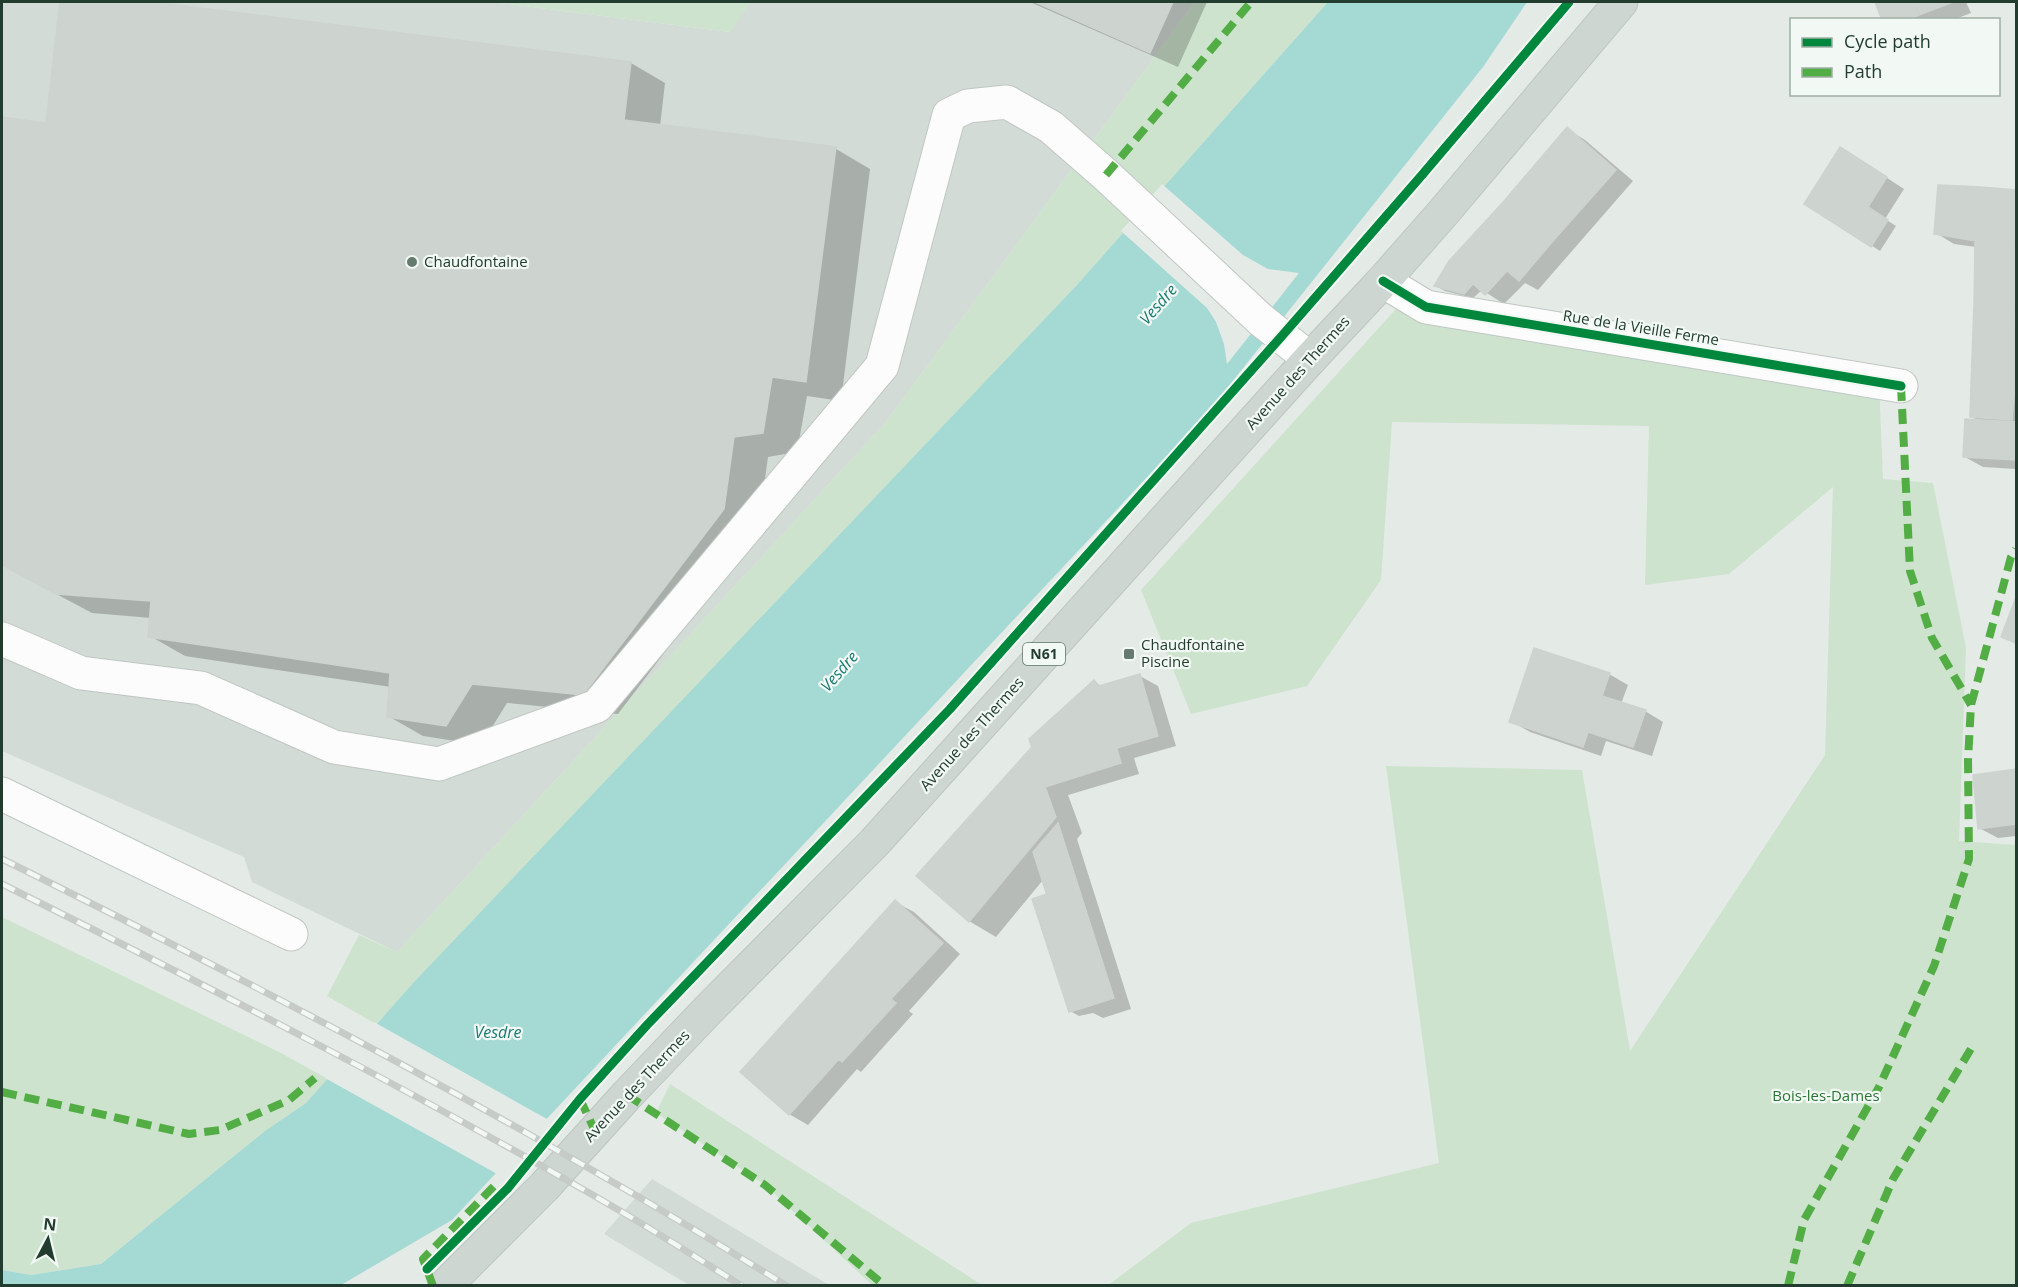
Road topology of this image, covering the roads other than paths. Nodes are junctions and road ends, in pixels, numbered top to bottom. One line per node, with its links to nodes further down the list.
1 (1621, 2): 2 (main road, Avenue des Thermes / N61)
2 (1383, 281): 3 (main road, Avenue des Thermes / N61); 4 (street, Rue de la Vieille Ferme)
3 (1310, 359): 5 (street); 8 (main road, Avenue des Thermes / N61)
4 (1901, 386)
5 (2, 639)
6 (2, 794): 7 (street)
7 (291, 934)
8 (445, 1286)

